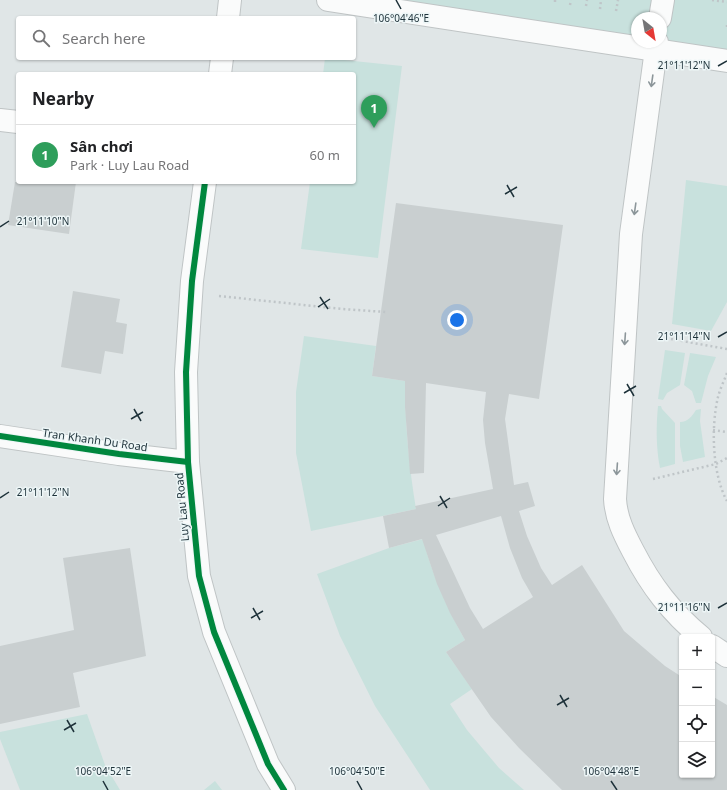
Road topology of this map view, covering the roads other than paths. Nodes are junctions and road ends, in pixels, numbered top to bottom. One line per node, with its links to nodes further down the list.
1 (230, 0): 5 (street)
2 (328, 0): 6 (street)
3 (663, 0): 4 (street)
4 (661, 12)
5 (228, 16)
6 (631, 41)
7 (667, 47): 10 (street)
8 (657, 48): 17 (street, one-way to 17)
9 (222, 60): 11 (street)
10 (727, 60)
11 (220, 72)
12 (0, 120): 13 (street)
13 (16, 122)
14 (205, 184): 16 (street, Luy Lau Road)
15 (0, 436): 16 (street, Tran Khanh Du Road)
16 (188, 462): 20 (street, Luy Lau Road)
17 (698, 634)
18 (715, 648): 19 (street)
19 (727, 656)
20 (284, 790)

